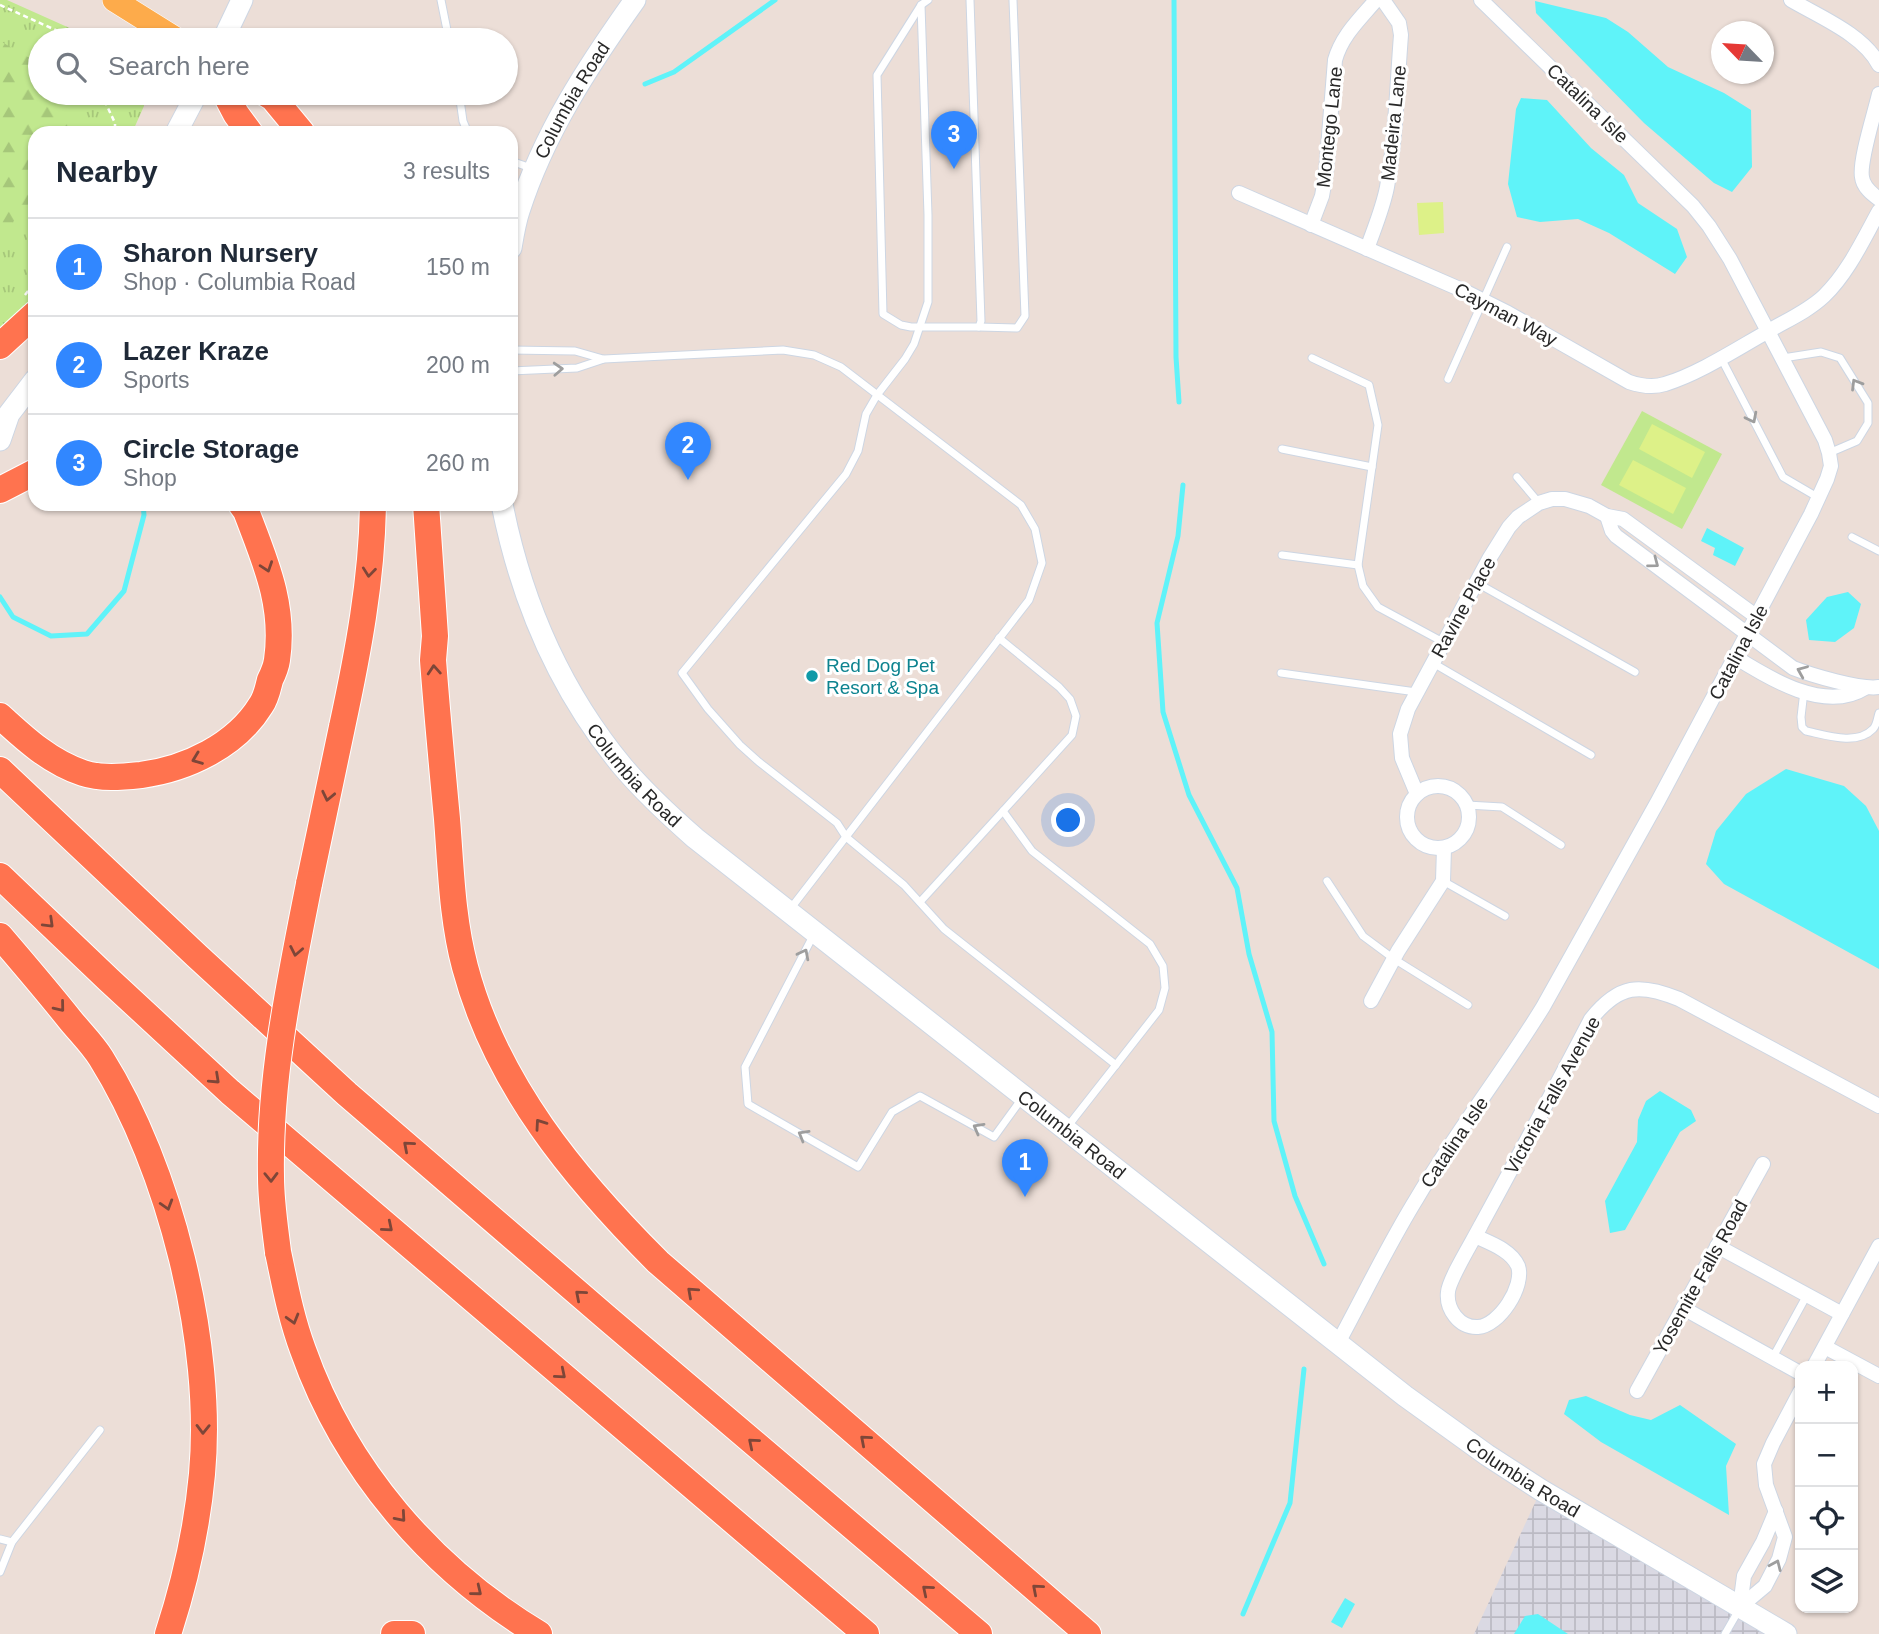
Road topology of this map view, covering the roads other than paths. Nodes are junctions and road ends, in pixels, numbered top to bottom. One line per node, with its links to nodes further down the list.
1 (114, 0): 12 (main road)
2 (242, 0): 13 (street)
3 (441, 0): 14 (lane)
4 (635, 0): 26 (street, Columbia Road)
5 (970, 0): 37 (lane)
6 (1013, 0): 37 (lane)
7 (1376, 0): 31 (street, Montego Lane)
8 (1383, 0): 33 (street, Madeira Lane)
9 (1481, 0): 38 (street, Catalina Isle)
10 (1791, 0): 15 (street)
11 (924, 2): 36 (lane); 36 (lane)
12 (159, 28)
13 (229, 28)
14 (447, 28)
15 (1879, 65)
16 (1879, 94): 28 (street)
17 (191, 105): 21 (street)
18 (231, 105): 22 (highway)
19 (279, 105): 23 (highway)
20 (460, 105): 24 (lane)
21 (180, 126)
22 (245, 126)
23 (296, 126)
24 (465, 126)
25 (518, 163): 26 (lane)
26 (535, 169): 30 (street, Columbia Road)
27 (1239, 193): 31 (street, Cayman Way)
28 (1879, 199)
29 (1879, 211): 38 (street, Cayman Way)
30 (518, 213)
31 (1311, 225): 33 (street, Cayman Way)
32 (1507, 247): 34 (lane)
33 (1367, 249): 34 (street, Cayman Way)
34 (1484, 301): 41 (street, Cayman Way); 46 (lane)
35 (28, 320): 39 (highway)
36 (920, 327): 37 (lane); 48 (lane)
37 (979, 327)
38 (1768, 331): 41 (street, Cayman Way); 43 (street, Catalina Isle)
39 (0, 346)
40 (518, 350): 44 (lane)
41 (1721, 357): 57 (lane, one-way to 57)
42 (1311, 358): 53 (lane)
43 (1783, 358): 52 (street, Catalina Isle); 52 (lane, one-way to 43)
44 (604, 359): 45 (lane, one-way to 44); 48 (lane)
45 (518, 371)
46 (1448, 379)
47 (28, 388): 49 (street)
48 (877, 394): 71 (lane); 87 (lane)
49 (5, 416): 50 (street)
50 (0, 440)
51 (1282, 449): 53 (lane)
52 (1829, 453): 57 (street, Catalina Isle)
53 (1372, 467): 67 (lane)
54 (28, 476): 56 (highway)
55 (1517, 477): 58 (lane)
56 (0, 490)
57 (1819, 498): 69 (street, Catalina Isle)
58 (1539, 503): 63 (street); 68 (street, Ravine Place)
59 (246, 511): 81 (highway, one-way to 81)
60 (373, 511): 129 (highway, one-way to 129, bridge)
61 (426, 511): 132 (highway, one-way to 61)
62 (504, 511): 94 (street, Columbia Road)
63 (1607, 516): 69 (street); 70 (street, one-way to 70)
64 (1853, 537): 65 (lane)
65 (1879, 551)
66 (1282, 555): 67 (lane)
67 (1358, 565): 72 (lane)
68 (1476, 583): 72 (street, Ravine Place); 75 (lane)
69 (1757, 617): 70 (street, Catalina Isle)
70 (1748, 634): 73 (street, Catalina Isle); 77 (street, one-way to 70)
71 (999, 638): 86 (lane); 87 (lane)
72 (1443, 642): 74 (street, Ravine Place)
73 (1735, 657): 78 (street); 112 (street, Catalina Isle)
74 (1432, 662): 79 (street, Ravine Place); 82 (lane)
75 (1635, 672)
76 (1281, 673): 79 (lane)
77 (1872, 687): 78 (street)
78 (1804, 691): 80 (lane)
79 (1416, 692): 84 (street, Ravine Place)
80 (1879, 713)
81 (0, 716)
82 (1591, 755)
83 (0, 771): 131 (highway, one-way to 83)
84 (1417, 794): 85 (street); 89 (street)
85 (1467, 805): 88 (lane); 89 (street)
86 (1003, 811): 93 (lane); 101 (lane)
87 (846, 837): 93 (lane); 94 (lane)
88 (1561, 845)
89 (1444, 848): 92 (street)
90 (0, 876): 130 (highway, one-way to 130)
91 (1327, 881): 98 (lane)
92 (1443, 881): 95 (lane); 98 (street)
93 (920, 902): 101 (lane)
94 (788, 912): 96 (street, Columbia Road)
95 (1505, 916)
96 (815, 933): 102 (street, Columbia Road); 102 (lane, one-way to 96)
97 (0, 936): 126 (highway, one-way to 126)
98 (1394, 959): 99 (street); 100 (lane)
99 (1371, 1001)
100 (1468, 1005)
101 (1116, 1065): 104 (lane)
102 (1023, 1096): 104 (street, Columbia Road)
103 (1879, 1106): 106 (street, Victoria Falls Avenue)
104 (1065, 1130): 112 (street, Columbia Road)
105 (1763, 1164): 107 (street, Yosemite Falls Road)
106 (1475, 1236): 106 (street, Victoria Falls Avenue)
107 (1717, 1246): 109 (street); 110 (street, Yosemite Falls Road)
108 (1879, 1246): 111 (street)
109 (1807, 1295): 111 (street); 114 (lane)
110 (1683, 1308): 114 (street); 118 (street, Yosemite Falls Road)
111 (1842, 1314): 113 (street)
112 (1338, 1343): 125 (street, Columbia Road)
113 (1825, 1347): 115 (street); 117 (street)
114 (1773, 1358): 116 (street)
115 (1817, 1361)
116 (1795, 1370)
117 (1879, 1376)
118 (1637, 1391)
119 (1795, 1401): 121 (street)
120 (100, 1430): 123 (lane)
121 (1776, 1511): 125 (street); 125 (street, one-way to 121)
122 (0, 1539): 123 (lane)
123 (12, 1542): 124 (lane)
124 (0, 1572)
125 (1740, 1607): 133 (lane); 134 (street, Columbia Road)
126 (168, 1634)
127 (394, 1634): 128 (highway)
128 (412, 1634)
129 (539, 1634)
130 (866, 1634)
131 (979, 1634)
132 (1088, 1634)
133 (1725, 1634)
134 (1786, 1634)

